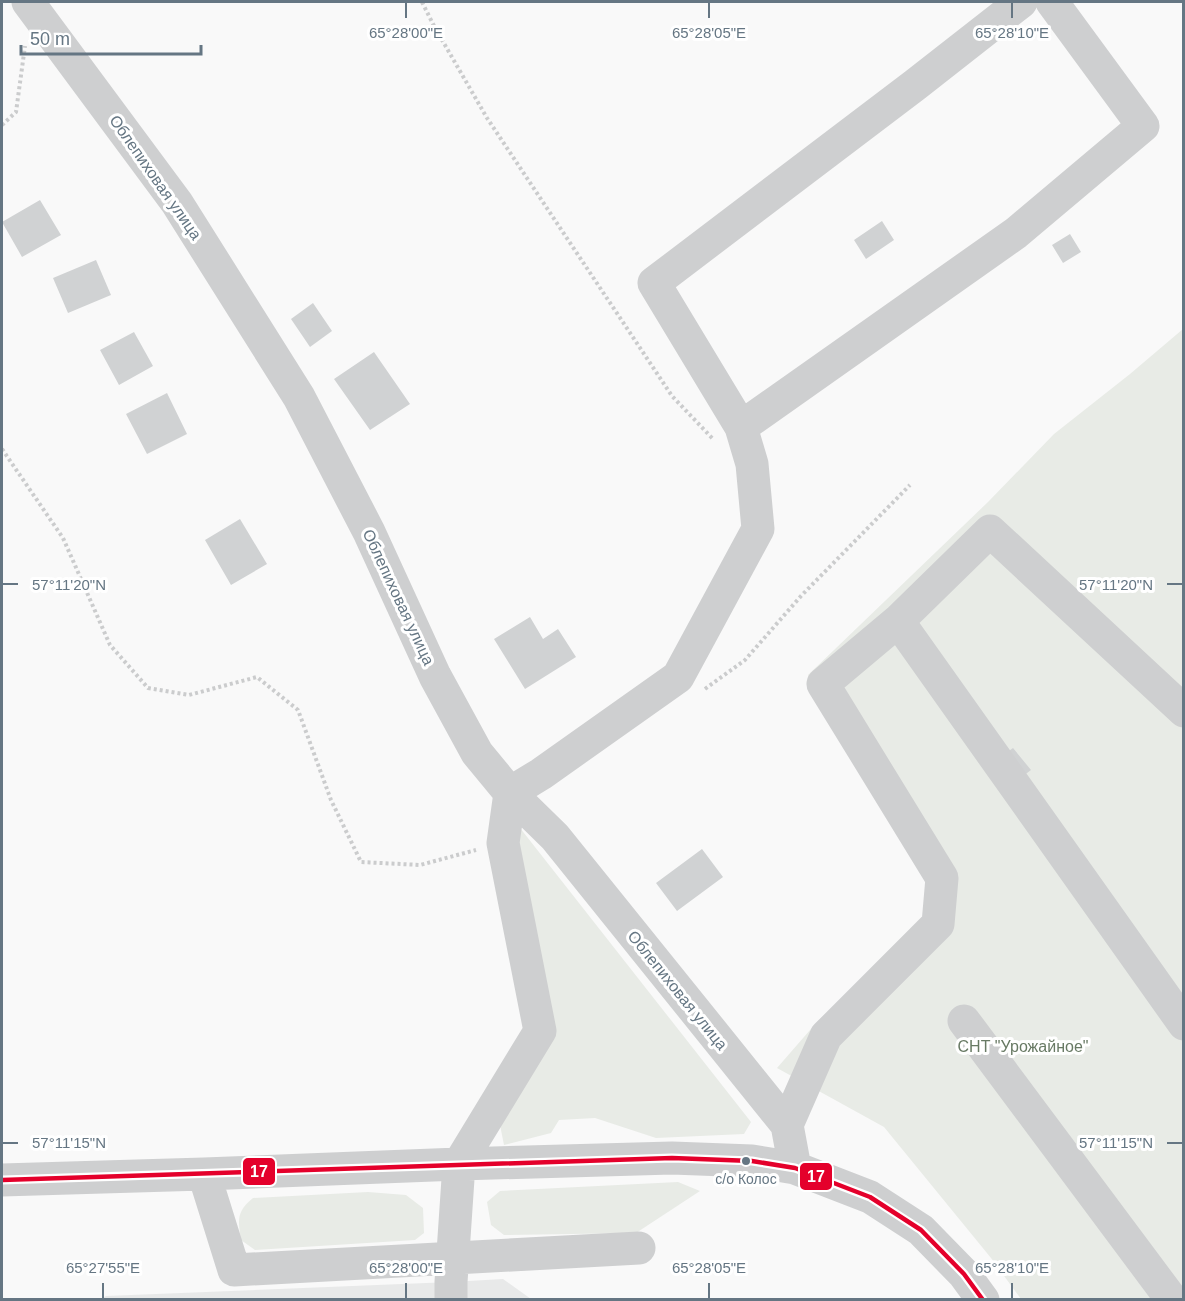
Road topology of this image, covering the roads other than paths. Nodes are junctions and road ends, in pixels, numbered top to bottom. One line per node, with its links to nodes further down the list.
1 (1021, 2): 4 (street)
2 (1053, 2): 4 (street)
3 (36, 13): 7 (street, Облепиховая улица)
4 (729, 436): 7 (street)
5 (898, 621): 6 (street); 9 (street); 10 (street)
6 (1184, 711)
7 (510, 793): 10 (street, Облепиховая улица); 11 (street)
8 (964, 1021): 19 (street)
9 (1184, 1024)
10 (787, 1125): 12 (street, Облепиховая улица)
11 (459, 1164): 12 (street); 13 (street); 16 (street)
12 (795, 1168): 18 (street)
13 (204, 1174): 14 (street); 16 (street)
14 (2, 1180)
15 (639, 1248): 16 (street)
16 (453, 1258): 17 (street)
17 (452, 1299)
18 (983, 1299)
19 (1172, 1299)

